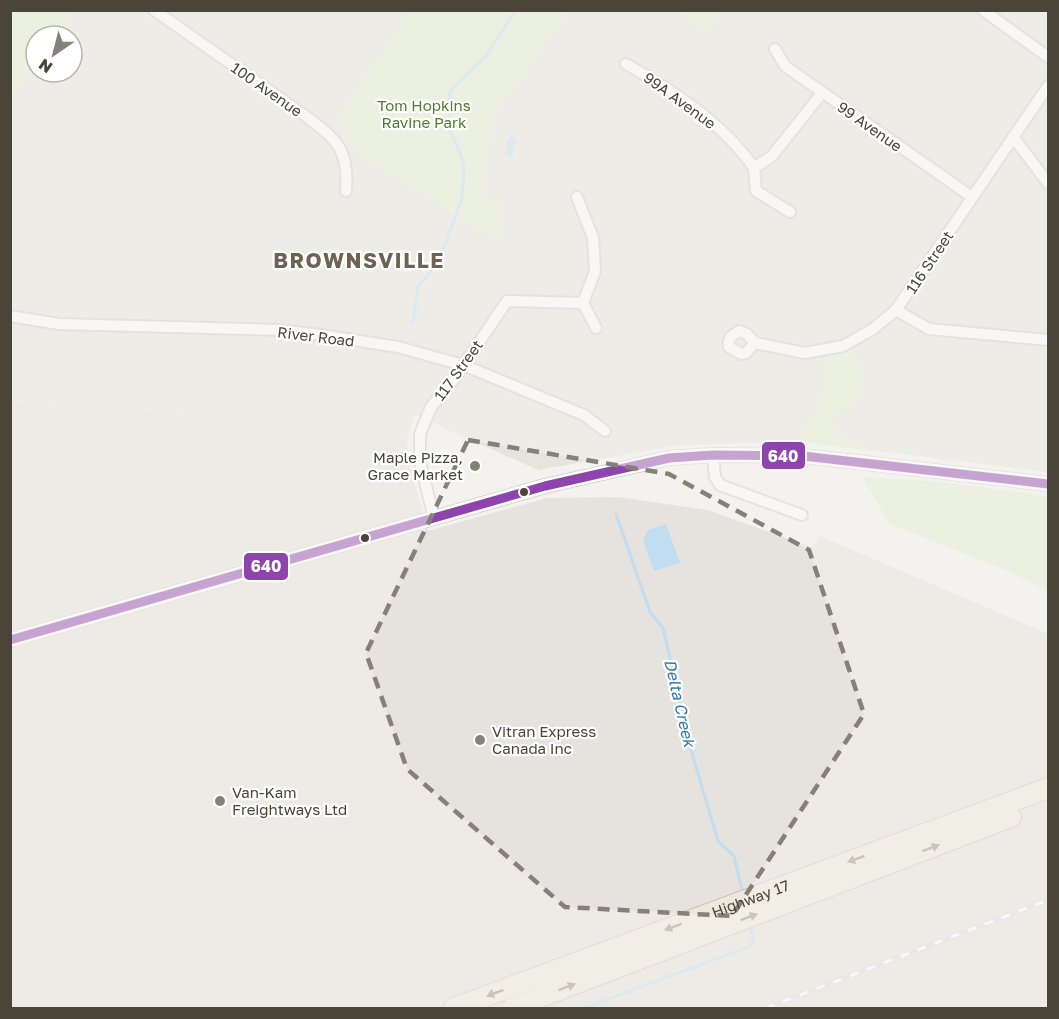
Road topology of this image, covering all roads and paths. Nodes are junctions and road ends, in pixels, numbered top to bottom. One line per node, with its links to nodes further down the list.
1 (154, 10): 11 (street, 100 Avenue)
2 (983, 10): 4 (street)
3 (775, 49): 7 (street, 99 Avenue)
4 (1048, 57)
5 (626, 64): 9 (street, 99A Avenue)
6 (1048, 86): 8 (street, 116 Street)
7 (822, 93): 9 (street); 12 (street, 99 Avenue)
8 (1013, 137): 10 (street); 12 (street, 116 Street)
9 (754, 168): 14 (street)
10 (1048, 183)
11 (346, 191)
12 (972, 197): 16 (street, 116 Street)
13 (577, 198): 15 (street)
14 (790, 212)
15 (583, 303): 18 (street); 21 (street, 117 Street)
16 (896, 310): 19 (street); 20 (street, 116 Street)
17 (10, 316): 21 (street, River Road)
18 (596, 328)
19 (1048, 340)
20 (755, 343)
21 (463, 365): 22 (street, River Road); 26 (street, 117 Street)
22 (605, 431)
23 (713, 455): 24 (street); 25 (street); 26 (street)
24 (1048, 484)
25 (802, 515)
26 (434, 518): 27 (street)
27 (10, 640)
28 (1048, 788): 30 (highway, Highway 17, one-way to 30)
29 (1048, 802): 31 (highway, Highway 17, one-way to 29)
30 (454, 1008)
31 (512, 1008)

